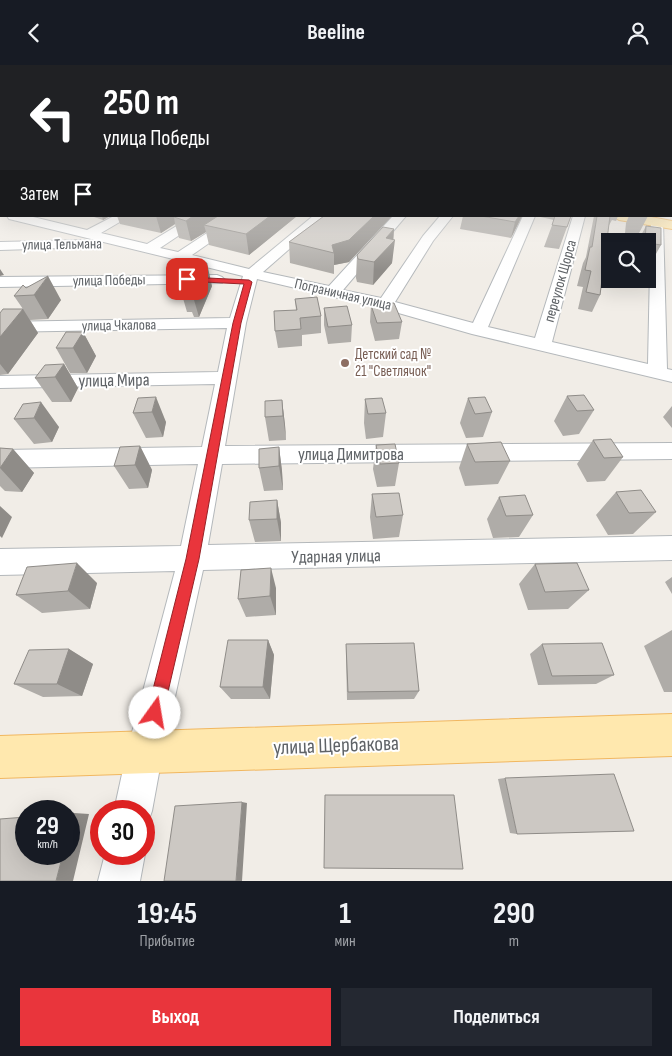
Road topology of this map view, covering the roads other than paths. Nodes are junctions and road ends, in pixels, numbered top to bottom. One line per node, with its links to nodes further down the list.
1 (16, 217): 13 (street, Пограничная улица)
2 (65, 217): 13 (street)
3 (122, 217): 14 (street)
4 (200, 217): 17 (street)
5 (240, 217): 18 (street)
6 (320, 217): 19 (street)
7 (399, 217): 21 (street)
8 (446, 217): 22 (street)
9 (529, 217): 25 (street)
10 (579, 217): 26 (street, переулок Щорса)
11 (625, 217): 12 (main road)
12 (664, 223): 27 (street)
13 (48, 225): 14 (street, Пограничная улица)
14 (88, 235): 15 (street, Пограничная улица)
15 (124, 243): 16 (street, улица Тельмана); 17 (street, Пограничная улица)
16 (0, 246)
17 (149, 249): 18 (street, Пограничная улица)
18 (180, 257): 19 (street, Пограничная улица)
19 (250, 278): 20 (street, улица Победы); 21 (street, Пограничная улица); 23 (street)
20 (0, 282)
21 (333, 291): 22 (street, Пограничная улица)
22 (385, 304): 25 (street, Пограничная улица)
23 (237, 323): 24 (street, улица Чкалова); 28 (street)
24 (0, 327)
25 (478, 330): 26 (street, Пограничная улица)
26 (542, 345): 27 (street, Пограничная улица)
27 (664, 374)
28 (227, 377): 29 (street, улица Мира); 31 (street)
29 (0, 382)
30 (672, 451): 31 (street, улица Димитрова)
31 (211, 455): 32 (street, улица Димитрова); 34 (street)
32 (0, 459)
33 (672, 548): 34 (street, Ударная улица)
34 (192, 559): 35 (street, Ударная улица); 37 (street)
35 (0, 562)
36 (672, 735): 37 (main road, улица Щербакова)
37 (146, 751): 38 (main road, улица Щербакова); 39 (street)
38 (0, 757)
39 (135, 800)
40 (123, 865): 41 (street)
41 (119, 881)

